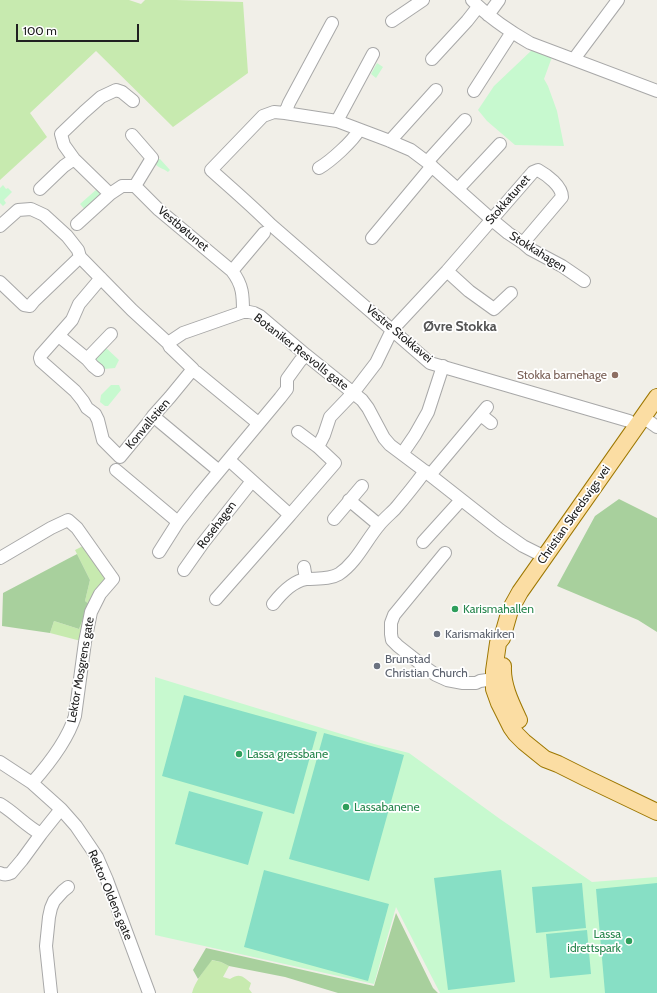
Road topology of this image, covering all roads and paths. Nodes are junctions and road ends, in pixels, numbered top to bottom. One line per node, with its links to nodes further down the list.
1 (423, 0): 6 (street)
2 (499, 0): 5 (street)
3 (618, 0): 11 (street)
4 (475, 3): 5 (street); 10 (street)
5 (488, 15): 8 (street)
6 (392, 21)
7 (332, 23): 16 (street)
8 (512, 32): 11 (street); 13 (street)
9 (373, 54): 18 (street)
10 (432, 59)
11 (574, 59): 14 (street)
12 (436, 90): 21 (street)
13 (474, 91)
14 (657, 91)
15 (132, 101): 23 (street)
16 (285, 112): 18 (street, Stokkahagen); 26 (street, Stokkahagen)
17 (465, 120): 24 (street)
18 (337, 121): 19 (street, Stokkahagen)
19 (359, 130): 21 (street, Stokkahagen); 25 (street)
20 (132, 135): 27 (street)
21 (390, 141): 24 (street, Stokkahagen)
22 (500, 144): 29 (street)
23 (74, 158): 28 (street); 30 (street)
24 (430, 164): 29 (street, Stokkahagen); 35 (street)
25 (320, 168)
26 (211, 170): 45 (street, Vestre Stokkavei)
27 (135, 186): 30 (street); 38 (street, Vestbøtunet)
28 (40, 189)
29 (458, 189): 31 (street, Stokkahagen)
30 (110, 194): 32 (street)
31 (491, 219): 36 (street, Stokkahagen); 36 (street, Stokkatunet); 39 (street, Stokkatunet)
32 (76, 224)
33 (0, 226): 37 (street)
34 (264, 233): 38 (street)
35 (372, 238)
36 (523, 243): 41 (street, Stokkahagen)
37 (80, 257): 40 (street); 42 (street)
38 (232, 271): 44 (street, Vestbøtunet)
39 (447, 271): 43 (street); 45 (street, Stokkatunet)
40 (100, 278): 47 (street, Konvallstien); 48 (street)
41 (584, 281)
42 (0, 282)
43 (511, 293)
44 (243, 312): 48 (street, Botaniker Resvolls gate); 49 (street, Botaniker Resvolls gate)
45 (392, 330): 51 (street, Vestre Stokkavei); 54 (street, Stokkatunet)
46 (111, 334): 50 (street)
47 (59, 336): 48 (street, Konvallstien); 50 (street)
48 (168, 343)
49 (306, 355): 54 (street, Botaniker Resvolls gate); 58 (street)
50 (87, 359): 52 (street)
51 (443, 366): 56 (street, Vestre Stokkavei); 63 (street)
52 (98, 370)
53 (196, 372): 58 (street)
54 (353, 393): 62 (street); 63 (street, Botaniker Resvolls gate)
55 (657, 397): 56 (main road, Christian Skredsvigs vei)
56 (636, 419): 60 (street, Vestre Stokkavei); 81 (main road, Christian Skredsvigs vei)
57 (159, 421): 66 (street)
58 (258, 423): 64 (street)
59 (491, 423): 67 (street)
60 (657, 427)
61 (298, 432): 62 (street)
62 (318, 447): 72 (street)
63 (402, 454): 67 (street, Botaniker Resvolls gate)
64 (229, 460): 66 (street); 68 (street)
65 (116, 470): 74 (street)
66 (219, 471): 74 (street)
67 (428, 473): 71 (street, Botaniker Resvolls gate); 75 (street)
68 (252, 480): 72 (street); 82 (street, Rosehagen)
69 (362, 486): 70 (street)
70 (349, 500): 73 (street); 75 (street)
71 (461, 500): 76 (street); 81 (street, Botaniker Resvolls gate)
72 (290, 515): 84 (street)
73 (334, 519)
74 (178, 522): 77 (street)
75 (379, 525): 83 (street)
76 (423, 542)
77 (159, 552)
78 (445, 553): 86 (street)
79 (0, 558): 88 (street, Lektor Mosgrens gate)
80 (304, 567): 83 (street)
81 (537, 567): 86 (main road, Christian Skredsvigs vei)
82 (184, 570)
83 (306, 579): 85 (street)
84 (216, 600)
85 (272, 604)
86 (497, 684): 91 (main road)
87 (0, 762): 88 (street, Rektor Oldens gate)
88 (32, 783): 90 (street, Rektor Oldens gate)
89 (0, 804): 92 (street)
90 (61, 808): 92 (street); 96 (street, Rektor Oldens gate)
91 (657, 812)
92 (41, 834): 93 (street)
93 (0, 873)
94 (68, 887): 95 (street)
95 (51, 993)
96 (149, 993)

